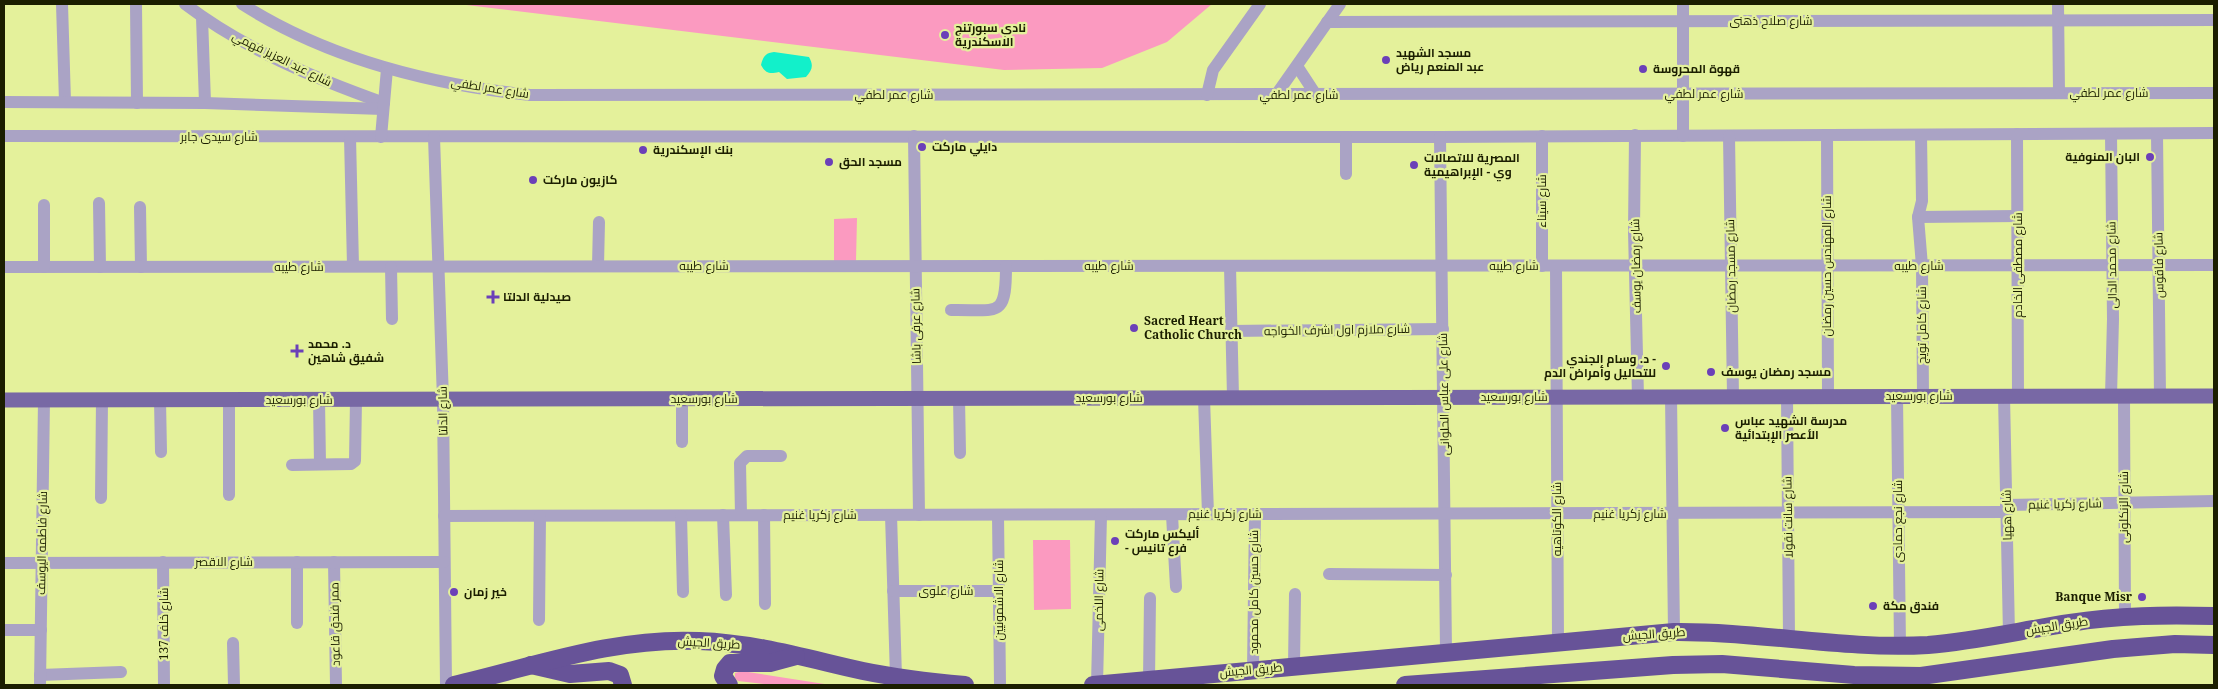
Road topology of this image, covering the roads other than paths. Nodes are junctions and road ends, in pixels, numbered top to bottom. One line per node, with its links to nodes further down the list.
1 (62, 4): 23 (street)
2 (136, 4): 24 (street)
3 (186, 4): 9 (street, شارع عبد العزيز فهمي)
4 (242, 4): 15 (street, شارع عمر لطفي)
5 (1260, 4): 21 (street)
6 (1340, 4): 13 (street)
7 (1683, 4): 12 (street)
8 (2058, 4): 10 (street)
9 (202, 17): 25 (street); 26 (street, شارع عبد العزيز فهمي)
10 (2058, 20): 11 (street, شارع صلاح ذهنى); 12 (street, شارع صلاح ذهنى); 16 (street)
11 (2214, 20)
12 (1683, 21): 13 (street, شارع صلاح ذهنى); 18 (street)
13 (1327, 22): 14 (street)
14 (1297, 66): 19 (street); 20 (street)
15 (387, 69): 21 (street, شارع عمر لطفي); 26 (street)
16 (2058, 93): 17 (street, شارع عمر لطفي); 18 (street, شارع عمر لطفي)
17 (2214, 93)
18 (1683, 94): 20 (street, شارع عمر لطفي); 37 (street)
19 (1276, 95): 20 (street, شارع عمر لطفي); 21 (street, شارع عمر لطفي)
20 (1316, 95)
21 (1207, 96)
22 (4, 102): 23 (street)
23 (65, 102): 24 (street)
24 (138, 103): 25 (street)
25 (205, 103): 26 (street)
26 (384, 106): 40 (street)
27 (2214, 133): 30 (street)
28 (2017, 134): 29 (street); 32 (street); 48 (street, شارع مصطفى الخادم)
29 (2111, 134): 30 (street); 65 (street, شارع محمد الدالى)
30 (2157, 134): 66 (street, شارع فاقوس)
31 (1827, 135): 32 (street); 38 (street); 62 (street, شارع المهندس حسين رمضان)
32 (1921, 135): 49 (street, شارع كامل تويج)
33 (4, 136): 39 (street, شارع سيدى جابر)
34 (914, 136): 41 (street); 42 (street); 54 (street, شارع عرفى باشا)
35 (1542, 136): 36 (street); 43 (street); 58 (street, شارع سيناء)
36 (1635, 136): 37 (street); 60 (street, شارع رمضان يوسف)
37 (1683, 136): 38 (street)
38 (1729, 136): 61 (street, شارع مسجد رمضان)
39 (350, 137): 40 (street, شارع سيدى جابر); 51 (street)
40 (381, 137): 41 (street, شارع سيدى جابر)
41 (434, 137): 52 (street, شارع الدلتا)
42 (1346, 137): 43 (street); 44 (street)
43 (1440, 137): 57 (street, شارع على عباس الحلوانى)
44 (1346, 174)
45 (98, 203): 70 (street)
46 (44, 205): 69 (street)
47 (140, 207): 71 (street)
48 (2018, 216): 49 (street); 64 (street, شارع مصطفى الخادم)
49 (1918, 218): 63 (street, شارع كامل تويج)
50 (599, 222): 53 (street)
51 (353, 266): 71 (street, شارع طيبه); 72 (street, شارع طيبه)
52 (438, 266): 53 (street, شارع طيبه); 72 (street, شارع طيبه); 101 (street, شارع الدلتا)
53 (598, 266): 54 (street, شارع طيبه)
54 (915, 266): 55 (street, شارع طيبه); 93 (street, شارع عرفى باشا)
55 (1006, 266): 56 (street, شارع طيبه); 73 (street)
56 (1230, 266): 57 (street, شارع طيبه); 76 (street)
57 (1443, 266): 58 (street, شارع طيبه); 75 (street, شارع على عباس الحلوانى)
58 (1542, 266): 59 (street, شارع طيبه)
59 (1556, 266): 60 (street, شارع طيبه); 89 (street, شارع الكوتاهيه)
60 (1636, 266): 61 (street, شارع طيبه); 77 (street, شارع رمضان يوسف)
61 (1731, 266): 62 (street, شارع طيبه); 79 (street, شارع مسجد رمضان)
62 (1828, 266): 63 (street, شارع طيبه); 81 (street, شارع المهندس حسين رمضان)
63 (1922, 266): 64 (street, شارع طيبه); 83 (street, شارع كامل تويج)
64 (2018, 266): 65 (street, شارع طيبه); 84 (street, شارع مصطفى الخادم)
65 (2111, 266): 66 (street, شارع طيبه); 90 (street, شارع محمد الدالى)
66 (2158, 266): 67 (street, شارع طيبه); 85 (street, شارع فاقوس)
67 (2214, 266)
68 (4, 267): 69 (street, شارع طيبه)
69 (44, 267): 70 (street, شارع طيبه)
70 (100, 267): 71 (street, شارع طيبه)
71 (141, 267)
72 (391, 267): 74 (street)
73 (951, 310)
74 (392, 319)
75 (1444, 329): 76 (street, شارع ملازم اول اشرف الخواجه); 88 (street, شارع على عباس الحلوانى)
76 (1231, 331): 87 (street)
77 (1638, 396): 78 (main road, شارع بورسعيد); 89 (main road, شارع بورسعيد)
78 (1671, 396): 79 (main road, شارع بورسعيد); 120 (street)
79 (1733, 396): 80 (main road, شارع بورسعيد)
80 (1787, 396): 81 (main road, شارع بورسعيد); 121 (street, شارع سانت نقولا)
81 (1828, 396): 82 (main road, شارع بورسعيد)
82 (1897, 396): 83 (main road, شارع بورسعيد); 114 (street, شارع نجع حمادى)
83 (1923, 396): 84 (main road, شارع بورسعيد)
84 (2011, 396): 90 (main road, شارع بورسعيد); 113 (street, شارع ههيا)
85 (2160, 396): 86 (main road, شارع بورسعيد); 90 (main road, شارع بورسعيد)
86 (2214, 396)
87 (1233, 397): 88 (main road, شارع بورسعيد); 92 (main road, شارع بورسعيد)
88 (1444, 397): 89 (main road, شارع بورسعيد); 118 (street, شارع على عباس الحلوانى)
89 (1556, 397): 119 (street, شارع الكوتاهيه)
90 (2117, 397): 112 (street, شارع الزنكلونى)
91 (959, 398): 92 (main road, شارع بورسعيد); 93 (main road, شارع بورسعيد); 105 (street)
92 (1204, 398): 116 (street)
93 (917, 399): 102 (main road, شارع بورسعيد); 125 (street, شارع عرفى باشا)
94 (4, 400): 95 (main road, شارع بورسعيد)
95 (44, 400): 96 (main road, شارع بورسعيد); 132 (street, شارع فاطمه اليوسف)
96 (102, 400): 97 (main road, شارع بورسعيد); 110 (street)
97 (160, 400): 98 (main road, شارع بورسعيد); 104 (street)
98 (230, 400): 99 (main road, شارع بورسعيد); 109 (street)
99 (319, 400): 100 (main road, شارع بورسعيد); 107 (street)
100 (356, 400): 101 (main road, شارع بورسعيد); 107 (street)
101 (443, 400): 102 (main road, شارع بورسعيد); 128 (street, شارع الدلتا)
102 (682, 400): 103 (street)
103 (682, 442)
104 (161, 452)
105 (960, 454)
106 (781, 456): 131 (street)
107 (320, 464): 108 (street)
108 (292, 465)
109 (229, 495)
110 (102, 498)
111 (2214, 501): 112 (street, شارع زكريا غنيم)
112 (2124, 503): 113 (street, شارع زكريا غنيم); 149 (street, شارع الزنكلونى)
113 (2007, 508): 114 (street, شارع زكريا غنيم); 155 (street, شارع ههيا)
114 (1898, 513): 121 (street, شارع زكريا غنيم); 160 (street, شارع نجع حمادى)
115 (1172, 514): 116 (street, شارع زكريا غنيم); 127 (street, شارع زكريا غنيم); 140 (street)
116 (1208, 514): 117 (street, شارع زكريا غنيم)
117 (1255, 514): 118 (street, شارع زكريا غنيم); 165 (street, شارع حسين كامل محمود)
118 (1445, 514): 119 (street, شارع زكريا غنيم); 139 (street, شارع على عباس الحلوانى)
119 (1557, 514): 120 (street, شارع زكريا غنيم); 157 (street, شارع الكوتاهيه)
120 (1672, 514): 121 (street, شارع زكريا غنيم); 154 (street)
121 (1788, 514): 156 (street, شارع سانت نقولا)
122 (723, 515): 130 (street, شارع زكريا غنيم); 131 (street, شارع زكريا غنيم); 145 (street)
123 (764, 515): 124 (street, شارع زكريا غنيم); 131 (street, شارع زكريا غنيم); 147 (street)
124 (891, 515): 125 (street, شارع زكريا غنيم); 141 (street)
125 (919, 515): 126 (street, شارع زكريا غنيم)
126 (998, 515): 127 (street, شارع زكريا غنيم); 142 (street, شارع الاشمونيين)
127 (1101, 515): 180 (street, شارع اللخمى)
128 (444, 516): 129 (street, شارع زكريا غنيم); 136 (street, شارع الدلتا)
129 (540, 516): 130 (street, شارع زكريا غنيم); 150 (street)
130 (681, 516): 143 (street)
131 (741, 516)
132 (42, 562): 133 (street, شارع الاقصر); 137 (street, شارع الاقصر); 153 (street, شارع فاطمه اليوسف)
133 (164, 562): 134 (street, شارع الاقصر); 170 (street, شارع خلف 137)
134 (296, 562): 135 (street, شارع الاقصر); 151 (street)
135 (334, 562): 136 (street, شارع الاقصر); 172 (street, ممر فندق قاعود)
136 (444, 562): 173 (street, شارع الدلتا)
137 (4, 563)
138 (1330, 574): 139 (street)
139 (1446, 575): 161 (street, شارع على عباس الحلوانى)
140 (1176, 587)
141 (893, 591): 142 (street, شارع علوى); 167 (street)
142 (999, 591): 178 (street, شارع الاشمونيين)
143 (683, 592)
144 (1295, 594): 164 (street)
145 (726, 595)
146 (1150, 598): 169 (street)
147 (765, 604)
148 (2214, 616): 149 (highway, طريق الجيش)
149 (2125, 617): 155 (highway, طريق الجيش)
150 (539, 620)
151 (297, 623)
152 (4, 630): 153 (street)
153 (41, 630): 168 (street, شارع فاطمه اليوسف)
154 (1674, 632): 156 (highway, طريق الجيش); 157 (highway, طريق الجيش)
155 (2008, 634): 160 (highway, طريق الجيش)
156 (1789, 638): 160 (highway, طريق الجيش)
157 (1558, 641): 161 (highway, طريق الجيش)
158 (233, 643): 171 (street)
159 (2214, 645): 181 (highway)
160 (1900, 646)
161 (1446, 652): 164 (highway, طريق الجيش)
162 (799, 655): 163 (highway, طريق الجيش); 167 (highway, طريق الجيش); 176 (highway)
163 (530, 665): 174 (highway, طريق الجيش); 175 (highway)
164 (1294, 666): 165 (highway, طريق الجيش)
165 (1254, 670): 169 (highway, طريق الجيش)
166 (121, 672): 168 (street)
167 (896, 676): 177 (highway, طريق الجيش)
168 (40, 680)
169 (1150, 680): 180 (highway, طريق الجيش)
170 (164, 685)
171 (234, 685)
172 (336, 685)
173 (446, 685)
174 (454, 685)
175 (623, 685)
176 (729, 685)
177 (965, 685)
178 (1000, 685)
179 (1093, 685): 180 (highway, طريق الجيش)
180 (1097, 685)
181 (1405, 685)

